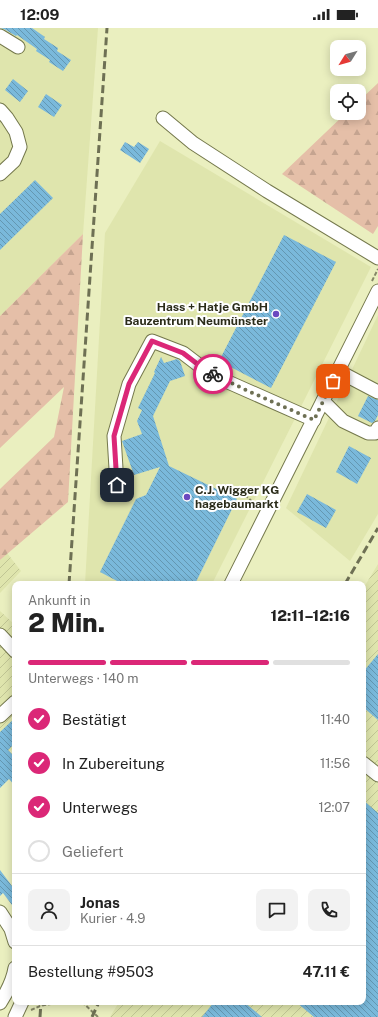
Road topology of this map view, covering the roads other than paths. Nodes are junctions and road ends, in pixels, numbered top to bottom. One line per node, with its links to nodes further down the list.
1 (0, 36): 2 (street)
2 (18, 47)
3 (0, 110): 5 (street)
4 (162, 118): 6 (street)
5 (0, 174)
6 (378, 258)
7 (378, 291): 8 (street)
8 (338, 371): 9 (street); 10 (street)
9 (378, 392)
10 (323, 401): 11 (street); 12 (street)
11 (314, 420): 13 (street); 14 (street)
12 (378, 428)
13 (117, 485)
14 (233, 581)
15 (0, 635): 16 (street)
16 (12, 648)
17 (12, 705): 18 (street)
18 (0, 716)
19 (366, 765): 20 (street)
20 (378, 775)
21 (0, 912): 22 (street)
22 (12, 932)
23 (12, 977): 24 (street)
24 (0, 1003)
25 (22, 1005): 26 (street)
26 (21, 1016)

